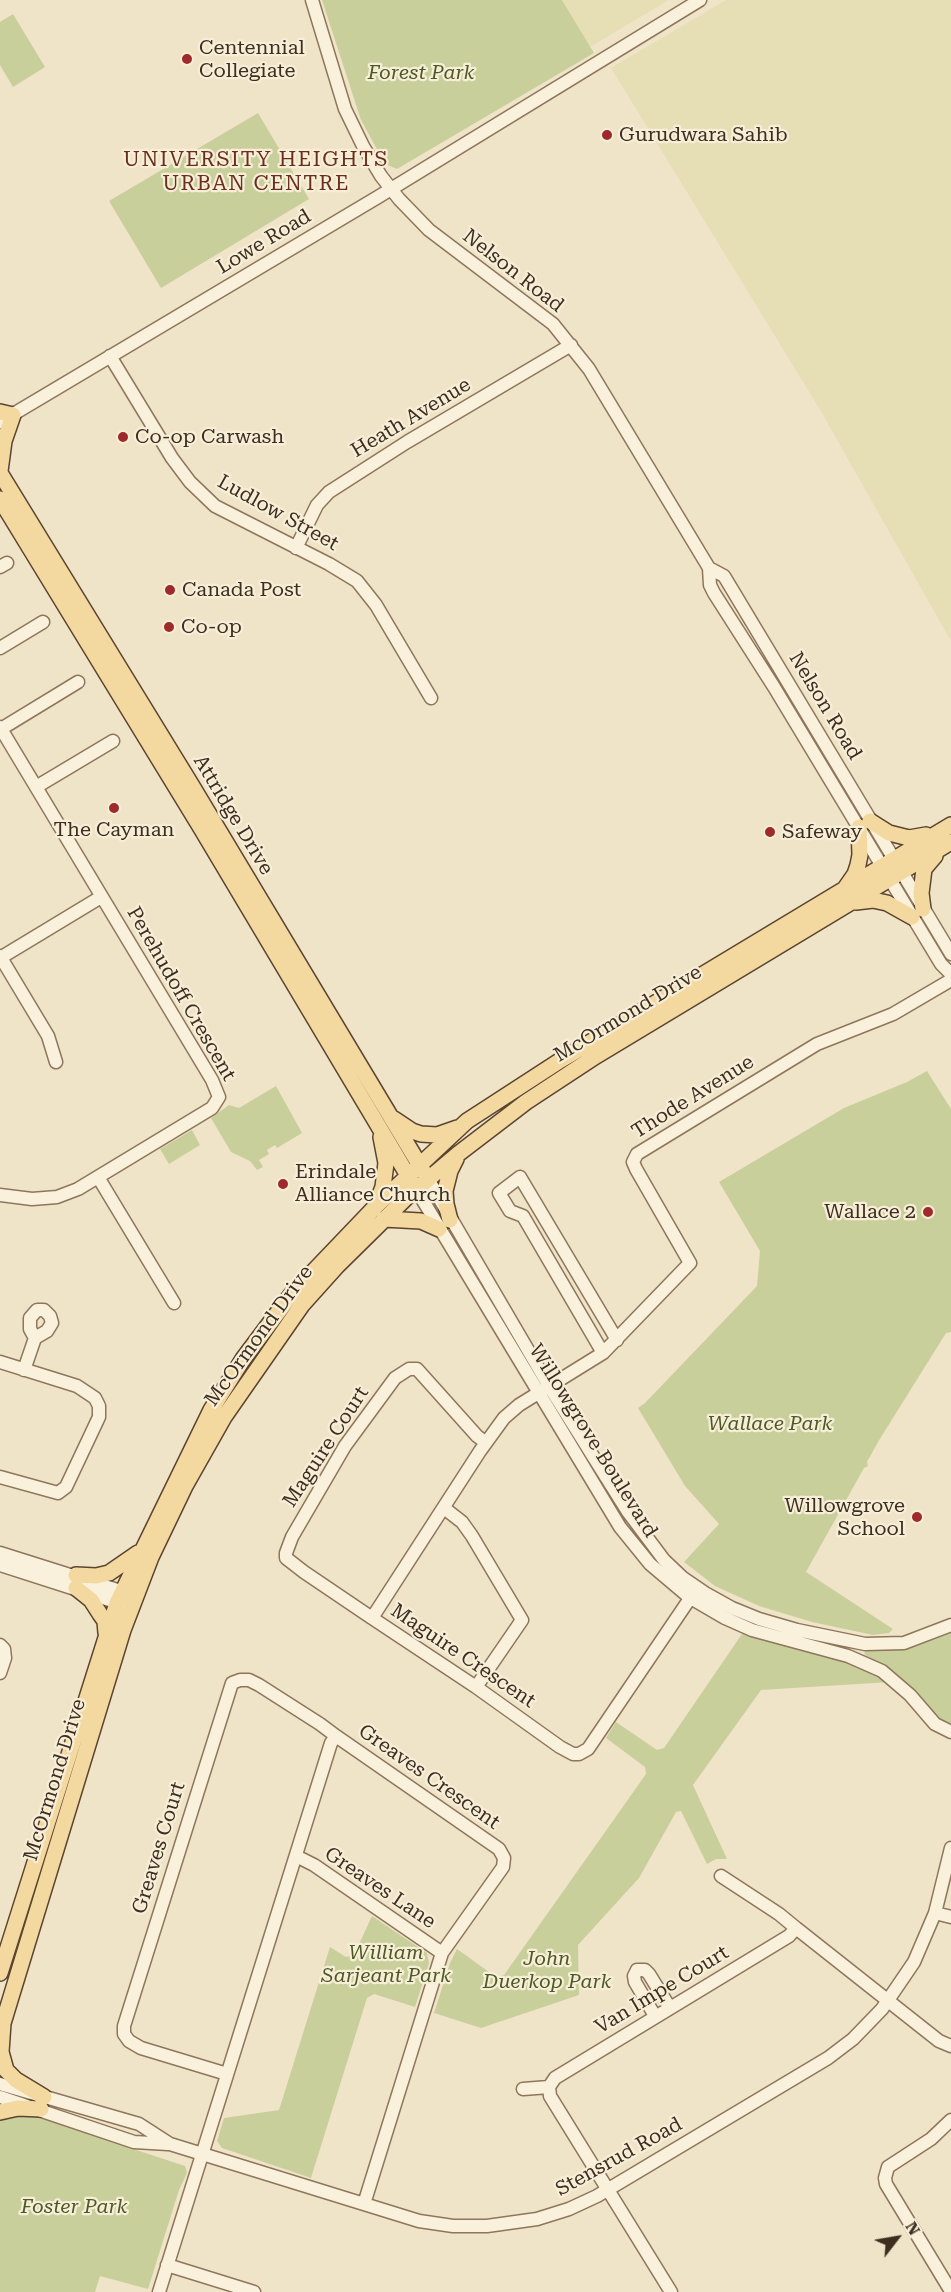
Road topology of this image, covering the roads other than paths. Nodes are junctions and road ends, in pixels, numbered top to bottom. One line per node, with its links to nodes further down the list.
1 (312, 0): 3 (street, Nelson Road)
2 (700, 0): 3 (street, Lowe Road)
3 (391, 189): 4 (street, Nelson Road); 5 (street, Lowe Road)
4 (571, 345): 9 (street, Heath Avenue); 10 (street, Nelson Road)
5 (110, 357): 6 (street, Lowe Road); 9 (street, Ludlow Street)
6 (4, 417): 7 (main road)
7 (0, 472): 31 (main road, Attridge Drive)
8 (0, 499): 33 (main road, Attridge Drive)
9 (296, 548): 14 (street, Ludlow Street)
10 (709, 568): 18 (street, Nelson Road); 18 (street, Nelson Road)
11 (43, 622): 12 (street)
12 (0, 648)
13 (78, 682): 15 (street)
14 (431, 698)
15 (0, 728): 17 (street, Perehudoff Crescent)
16 (113, 741): 17 (street)
17 (36, 787): 22 (street, Perehudoff Crescent)
18 (865, 824): 19 (main road); 20 (street, Nelson Road); 21 (main road)
19 (946, 836): 20 (main road, McOrmond Drive); 23 (main road)
20 (891, 869): 21 (main road, McOrmond Drive); 23 (street, Nelson Road)
21 (848, 896): 23 (main road); 28 (main road, McOrmond Drive); 29 (main road, McOrmond Drive)
22 (101, 897): 25 (street); 35 (street, Perehudoff Crescent)
23 (918, 913): 24 (street); 26 (street)
24 (951, 954)
25 (0, 957): 30 (street)
26 (951, 974)
27 (951, 980): 42 (street, Thode Avenue)
28 (669, 996): 29 (main road); 32 (main road, McOrmond Drive)
29 (656, 1021): 34 (main road, McOrmond Drive)
30 (56, 1062)
31 (388, 1114): 32 (main road); 36 (main road, Attridge Drive)
32 (467, 1121): 36 (main road, McOrmond Drive)
33 (381, 1131): 36 (main road, Attridge Drive); 38 (main road)
34 (458, 1154): 36 (main road, McOrmond Drive); 39 (main road)
35 (98, 1177): 37 (street, Perehudoff Crescent); 40 (street)
36 (418, 1178): 38 (main road, McOrmond Drive); 39 (street, Willowgrove Boulevard)
37 (0, 1196)
38 (380, 1212): 39 (main road); 50 (main road, McOrmond Drive); 55 (main road, McOrmond Drive)
39 (445, 1225): 46 (street, Willowgrove Boulevard)
40 (174, 1303)
41 (35, 1338): 45 (street)
42 (617, 1340): 43 (street, Thode Avenue); 43 (street)
43 (603, 1353): 46 (street, Thode Avenue)
44 (0, 1362): 45 (street)
45 (24, 1370): 48 (street)
46 (544, 1389): 47 (street, Maguire Crescent); 54 (street, Willowgrove Boulevard)
47 (485, 1442): 49 (street, Maguire Crescent); 56 (street, Maguire Court)
48 (0, 1477)
49 (444, 1508): 56 (street, Maguire Crescent); 61 (street)
50 (141, 1552): 53 (main road); 55 (main road, McOrmond Drive)
51 (0, 1553): 53 (street)
52 (0, 1565): 53 (street)
53 (76, 1582): 55 (street); 58 (main road)
54 (693, 1593): 57 (street, Willowgrove Boulevard); 61 (street, Maguire Crescent); 62 (street, Willowgrove Boulevard)
55 (126, 1599): 58 (main road, McOrmond Drive); 75 (main road, McOrmond Drive)
56 (372, 1618): 61 (street, Maguire Crescent)
57 (951, 1625)
58 (106, 1638): 71 (main road, McOrmond Drive)
59 (0, 1644): 60 (street)
60 (0, 1673)
61 (476, 1687)
62 (951, 1732)
63 (336, 1737): 65 (street, Greaves Crescent); 70 (street, Greaves Crescent); 77 (street, Greaves Court)
64 (951, 1848): 67 (street, Stensrud Road)
65 (296, 1856): 70 (street, Greaves Lane); 77 (street, Greaves Crescent)
66 (721, 1876): 69 (street)
67 (935, 1913): 68 (street); 72 (street, Stensrud Road)
68 (951, 1917)
69 (796, 1928): 72 (street); 73 (street, Van Impe Court)
70 (442, 1953): 88 (street, Greaves Crescent)
71 (0, 1973)
72 (888, 2001): 76 (street); 87 (street, Stensrud Road)
73 (670, 2007): 74 (street, Van Impe Court); 74 (street)
74 (655, 2016): 79 (street, Van Impe Court)
75 (1, 2028): 82 (main road, McOrmond Drive)
76 (951, 2046)
77 (227, 2074): 86 (street, Greaves Crescent)
78 (0, 2084): 82 (street, Stensrud Road)
79 (549, 2087): 80 (street); 87 (street)
80 (524, 2089)
81 (0, 2097): 82 (street, Stensrud Road)
82 (42, 2103): 83 (main road); 85 (street, Stensrud Road); 85 (street, Stensrud Road)
83 (0, 2112)
84 (951, 2120): 90 (street)
85 (170, 2144): 86 (street, Stensrud Road)
86 (201, 2154): 88 (street, Stensrud Road); 89 (street, Greaves Crescent)
87 (608, 2189): 88 (street, Stensrud Road); 93 (street)
88 (364, 2204)
89 (167, 2265): 91 (street, Greaves Crescent); 92 (street)
90 (947, 2289)
91 (159, 2292)
92 (254, 2292)
93 (671, 2292)

